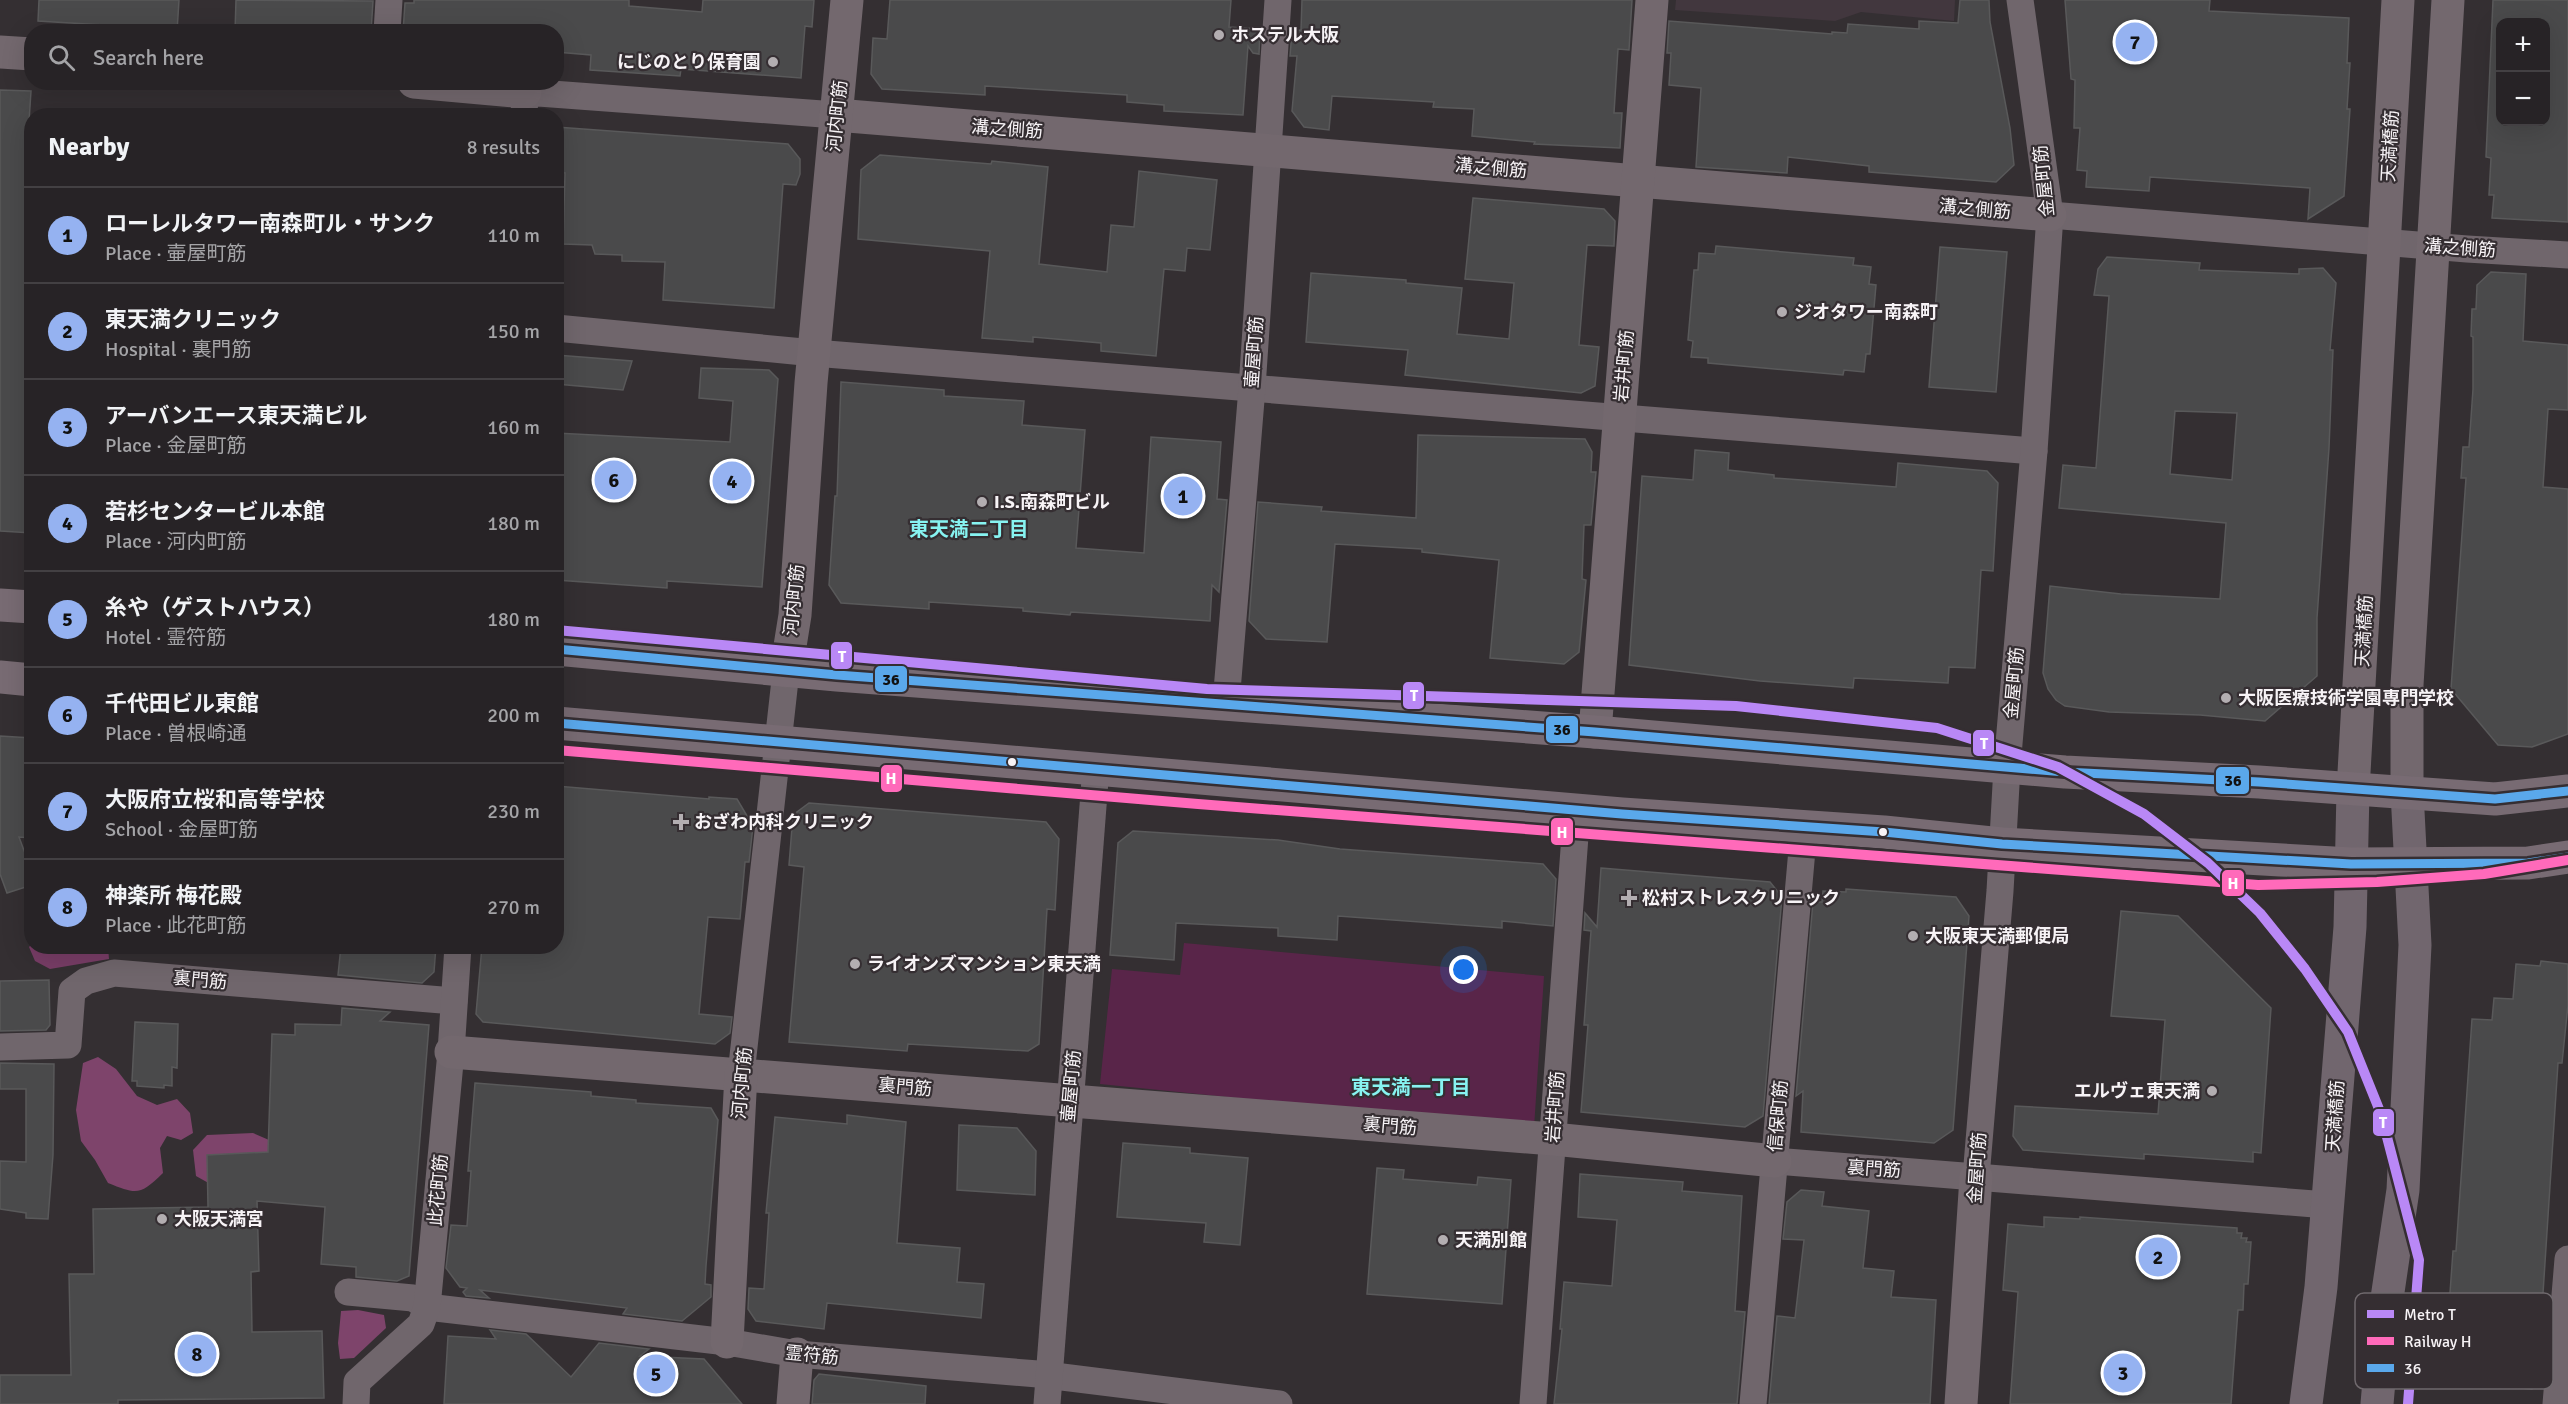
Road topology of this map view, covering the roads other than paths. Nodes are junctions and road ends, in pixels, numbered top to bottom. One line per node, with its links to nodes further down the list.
1 (389, 0): 8 (street)
2 (847, 0): 13 (street, 河内町筋)
3 (1278, 0): 14 (street, 壷屋町筋)
4 (1652, 0): 15 (street, 岩井町筋)
5 (2020, 0): 16 (street, 金屋町筋)
6 (2398, 0): 17 (street, 天満橋筋)
7 (2448, 0): 18 (street)
8 (388, 24)
9 (0, 52): 10 (street)
10 (24, 54)
11 (454, 90): 12 (street, 溝之側筋)
12 (524, 104): 13 (street, 溝之側筋)
13 (836, 116): 14 (street, 溝之側筋); 21 (street, 河内町筋)
14 (1269, 149): 15 (street, 溝之側筋); 22 (street, 壷屋町筋)
15 (1639, 181): 16 (street, 溝之側筋); 23 (street, 岩井町筋)
16 (2050, 215): 17 (street, 溝之側筋); 24 (street, 金屋町筋)
17 (2385, 243): 18 (street, 溝之側筋); 37 (street, 天満橋筋)
18 (2432, 246): 19 (street, 溝之側筋); 39 (street)
19 (2568, 255)
20 (564, 329): 21 (street)
21 (814, 353): 22 (street); 28 (street, 河内町筋)
22 (1252, 388): 23 (street); 31 (street, 壷屋町筋)
23 (1619, 418): 24 (street); 33 (street, 岩井町筋)
24 (2034, 452): 36 (street, 金屋町筋)
25 (0, 605): 26 (highway)
26 (24, 606)
27 (564, 650): 28 (highway)
28 (786, 671): 31 (highway); 34 (street, 河内町筋)
29 (0, 677): 30 (highway)
30 (24, 679)
31 (1226, 704): 33 (highway)
32 (564, 724): 34 (highway)
33 (1595, 732): 36 (highway)
34 (779, 743): 35 (highway); 50 (street, 河内町筋)
35 (1096, 767): 40 (highway); 51 (street, 壷屋町筋)
36 (2007, 767): 37 (highway); 42 (street, 金屋町筋)
37 (2354, 790): 39 (highway); 45 (main road, 天満橋筋)
38 (2568, 791): 39 (highway)
39 (2407, 792): 44 (main road)
40 (1577, 809): 41 (highway); 52 (street, 岩井町筋)
41 (1804, 827): 42 (highway); 53 (street, 信保町筋)
42 (2002, 844): 45 (highway); 54 (street, 金屋町筋)
43 (2568, 857): 44 (highway)
44 (2412, 863): 45 (highway); 58 (main road)
45 (2351, 864): 55 (main road, 天満橋筋)
46 (457, 954): 47 (street, 此花町筋)
47 (454, 1001): 48 (street, 裏門筋); 49 (street, 此花町筋)
48 (0, 1047)
49 (451, 1052): 50 (street, 裏門筋); 59 (street, 此花町筋)
50 (741, 1074): 51 (street, 裏門筋); 60 (street, 河内町筋)
51 (1070, 1100): 52 (street, 裏門筋); 62 (street, 壷屋町筋)
52 (1553, 1139): 53 (street, 裏門筋); 69 (street, 岩井町筋)
53 (1774, 1161): 54 (street, 裏門筋); 70 (street, 信保町筋)
54 (1976, 1177): 55 (street, 裏門筋); 71 (street, 金屋町筋)
55 (2327, 1205): 72 (main road, 天満橋筋)
56 (2568, 1259): 74 (street)
57 (348, 1292): 59 (street, 霊符筋)
58 (2388, 1293)
59 (428, 1307): 60 (street, 霊符筋); 64 (street, 此花町筋)
60 (727, 1342): 61 (street, 霊符筋)
61 (797, 1354): 62 (street, 霊符筋); 65 (street)
62 (1049, 1376): 66 (street, 壷屋町筋); 67 (street, 霊符筋)
63 (2379, 1389): 73 (main road)
64 (356, 1404)
65 (793, 1404)
66 (1047, 1404)
67 (1273, 1404): 68 (street, 霊符筋)
68 (1279, 1404)
69 (1533, 1404)
70 (1753, 1404)
71 (1961, 1404)
72 (2306, 1404)
73 (2378, 1404)
74 (2556, 1404)

